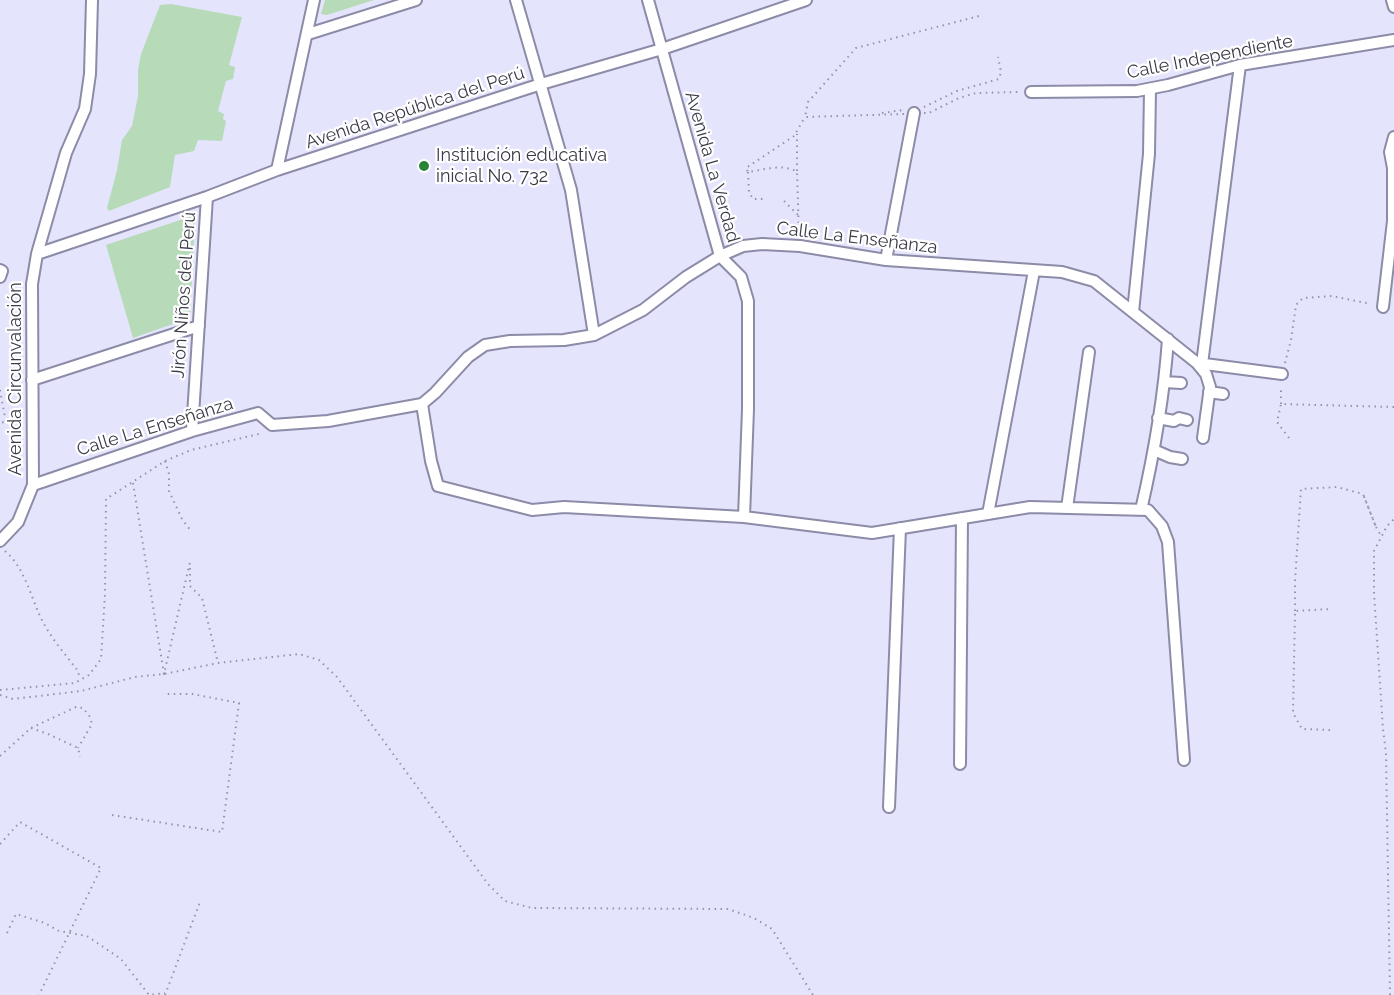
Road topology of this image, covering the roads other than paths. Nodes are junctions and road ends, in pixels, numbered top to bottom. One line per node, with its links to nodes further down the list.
1 (92, 0): 20 (street, Avenida Circunvalación)
2 (315, 0): 9 (street)
3 (416, 0): 9 (street)
4 (516, 0): 13 (street)
5 (648, 0): 11 (street, Avenida La Verdad)
6 (806, 0): 11 (street, Avenida República del Perú)
7 (1392, 0): 8 (street)
8 (1394, 7)
9 (308, 34): 18 (street)
10 (1394, 40): 12 (street, Calle Independiente)
11 (662, 49): 13 (street, Avenida República del Perú); 21 (street, Avenida La Verdad)
12 (1240, 65): 14 (street, Calle Independiente); 32 (street)
13 (541, 84): 18 (street, Avenida República del Perú); 29 (street)
14 (1150, 89): 15 (street, Calle Independiente); 27 (street)
15 (1031, 92)
16 (914, 110): 22 (street)
17 (1394, 137): 26 (street)
18 (277, 170): 19 (street, Avenida República del Perú)
19 (207, 197): 20 (street, Avenida República del Perú); 28 (street, Jirón Niños del Perú)
20 (37, 254): 34 (street, Avenida Circunvalación)
21 (720, 256): 22 (street, Calle La Enseñanza); 29 (street, Calle La Enseñanza); 50 (street, Avenida La Verdad)
22 (886, 260): 24 (street, Calle La Enseñanza)
23 (0, 270): 25 (street)
24 (1034, 271): 27 (street, Calle La Enseñanza); 49 (street)
25 (0, 277)
26 (1383, 307)
27 (1133, 312): 30 (street, Calle La Enseñanza)
28 (199, 326): 34 (street); 42 (street, Jirón Niños del Perú)
29 (594, 336): 39 (street, Calle La Enseñanza)
30 (1168, 339): 32 (street, Calle La Enseñanza); 35 (street)
31 (1089, 352): 47 (street)
32 (1200, 363): 33 (street); 37 (street)
33 (1282, 374)
34 (32, 380): 46 (street, Avenida Circunvalación)
35 (1165, 382): 36 (street); 40 (street)
36 (1181, 383)
37 (1209, 392): 38 (street); 43 (street)
38 (1223, 394)
39 (422, 404): 42 (street, Calle La Enseñanza); 50 (street)
40 (1158, 418): 41 (street); 44 (street)
41 (1187, 420)
42 (192, 431): 46 (street, Calle La Enseñanza)
43 (1203, 438)
44 (1154, 450): 45 (street); 48 (street)
45 (1182, 459)
46 (33, 484): 53 (street, Avenida Circunvalación)
47 (1067, 508): 48 (street); 49 (street)
48 (1141, 510): 54 (street)
49 (988, 514): 51 (street)
50 (744, 517): 52 (street)
51 (962, 518): 52 (street); 55 (street)
52 (900, 528): 56 (street)
53 (0, 541)
54 (1184, 760)
55 (960, 764)
56 (889, 807)

